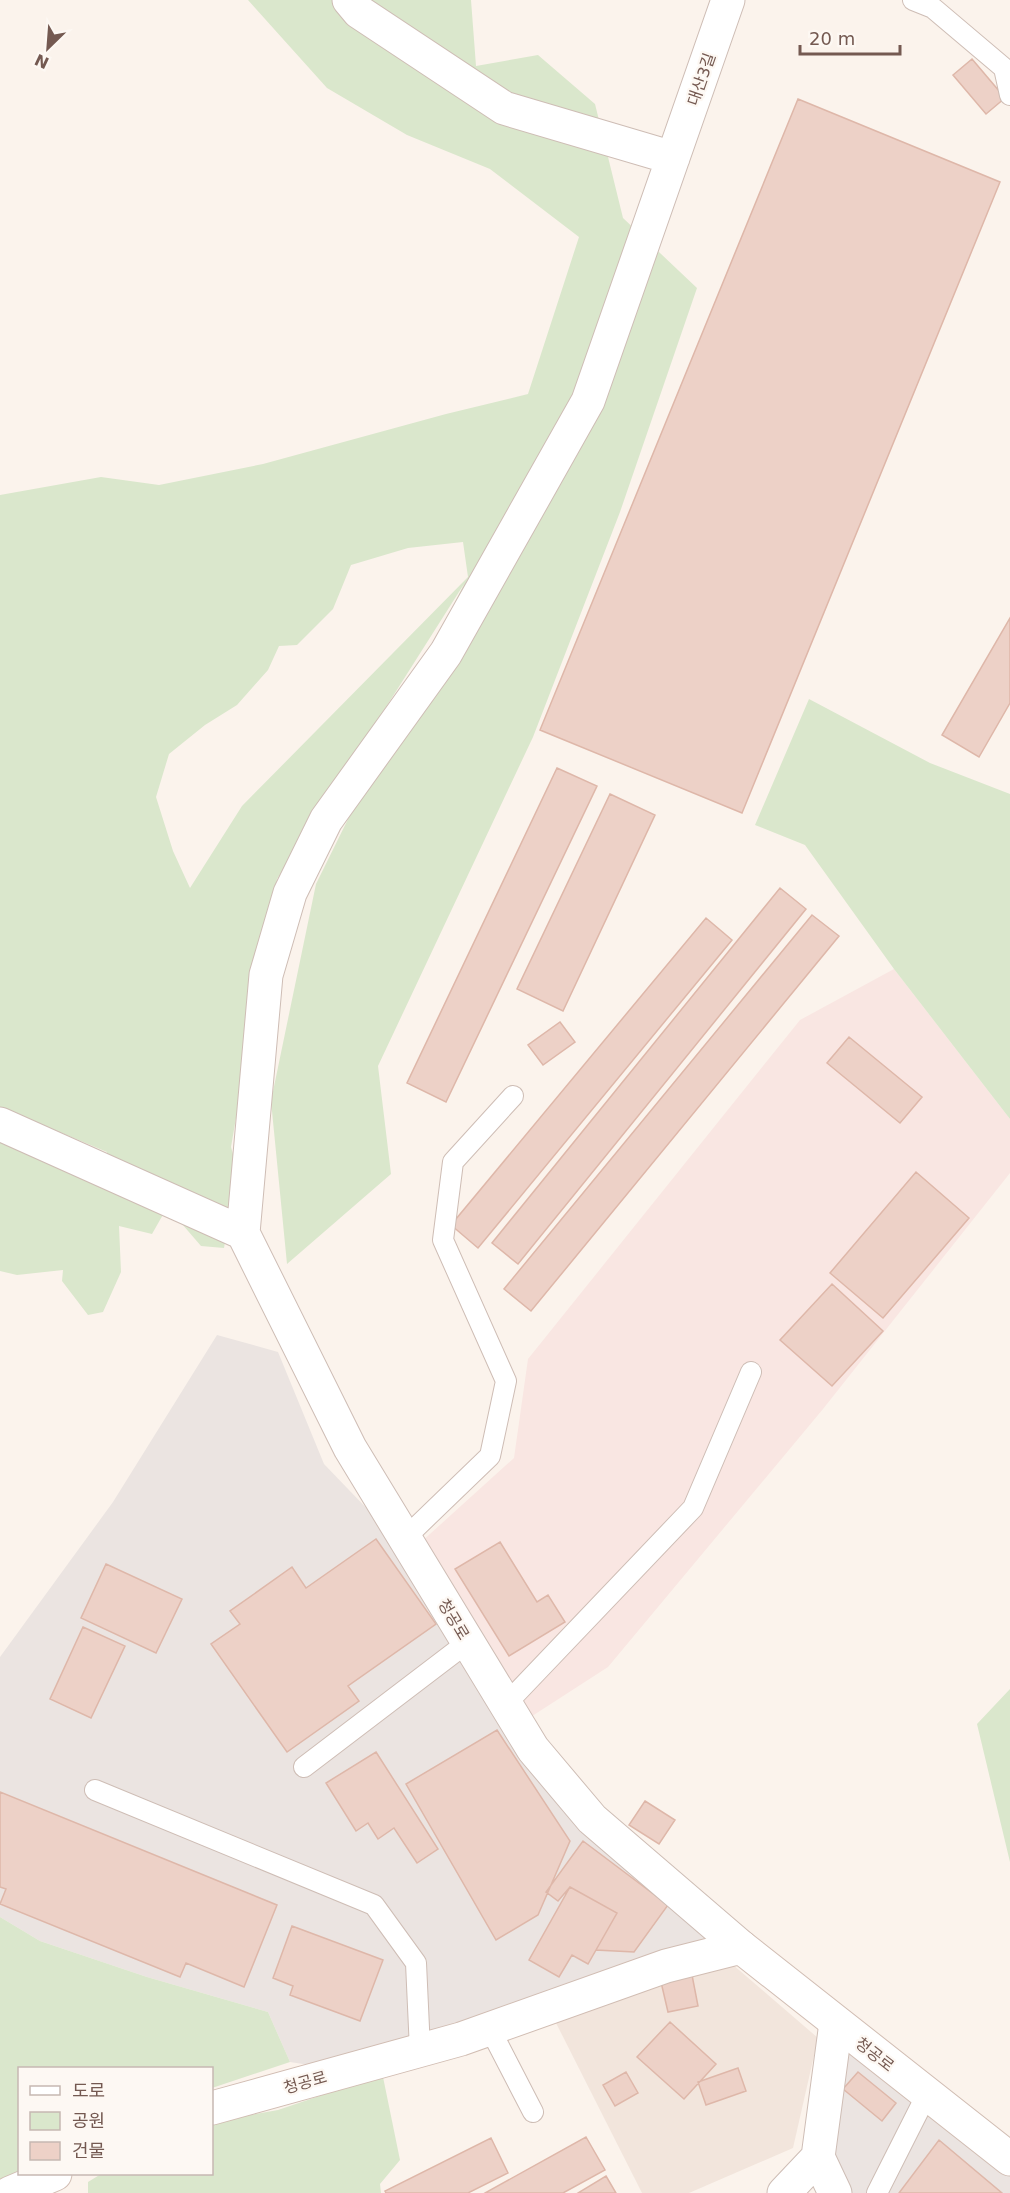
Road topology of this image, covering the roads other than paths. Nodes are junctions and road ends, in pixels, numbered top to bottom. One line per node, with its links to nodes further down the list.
1 (349, 0): 5 (street)
2 (728, 0): 5 (street, 대산3길)
3 (914, 0): 4 (lane)
4 (1010, 95)
5 (673, 158): 8 (street, 대산3길)
6 (513, 1096): 10 (lane)
7 (0, 1124): 8 (street)
8 (243, 1233): 10 (street, 청공로)
9 (751, 1372): 12 (lane)
10 (405, 1538): 11 (street, 청공로)
11 (468, 1642): 12 (street, 청공로); 13 (lane)
12 (506, 1704): 15 (street, 청공로)
13 (304, 1767)
14 (95, 1790): 18 (lane)
15 (741, 1947): 16 (street, 청공로); 17 (street, 청공로)
16 (836, 2023): 19 (street, 청공로); 22 (street)
17 (490, 2029): 18 (street, 청공로); 21 (lane)
18 (420, 2050): 20 (street, 청공로)
19 (927, 2094): 23 (street, 청공로); 28 (lane)
20 (213, 2108)
21 (533, 2112)
22 (818, 2157): 26 (street); 27 (street)
23 (1010, 2159)
24 (53, 2175): 25 (street)
25 (10, 2193)
26 (784, 2193)
27 (835, 2193)
28 (876, 2193)

